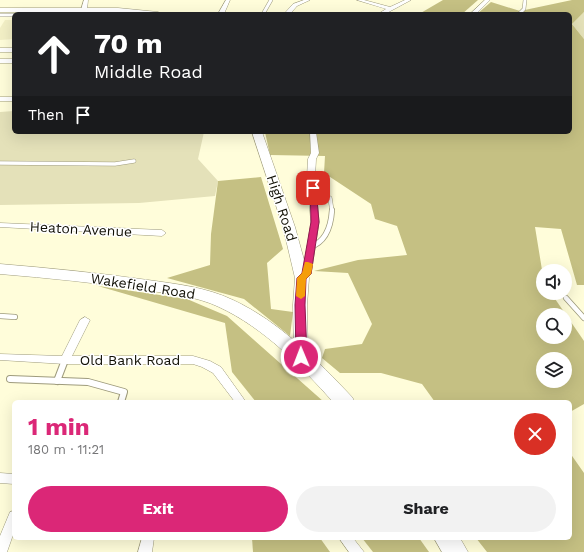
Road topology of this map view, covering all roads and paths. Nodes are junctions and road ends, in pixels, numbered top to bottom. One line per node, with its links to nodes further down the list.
1 (86, 0): 13 (street)
2 (121, 0): 14 (street)
3 (228, 0): 18 (street)
4 (271, 0): 19 (lane)
5 (308, 0): 20 (street)
6 (358, 0): 11 (street)
7 (409, 0): 10 (street)
8 (488, 0): 22 (street)
9 (525, 0): 23 (lane)
10 (402, 3): 11 (street); 12 (street)
11 (381, 6): 12 (street)
12 (391, 9): 21 (street)
13 (84, 10): 14 (street); 16 (street)
14 (118, 10): 17 (street)
15 (7, 12): 16 (street); 24 (lane)
16 (53, 12)
17 (132, 12)
18 (222, 12)
19 (265, 12)
20 (289, 12)
21 (385, 12)
22 (475, 12)
23 (520, 12)
24 (0, 16)
25 (12, 50): 26 (street)
26 (0, 51)
27 (0, 61): 28 (street)
28 (12, 61)
29 (0, 99): 30 (street)
30 (12, 99)
31 (258, 134): 42 (street, High Road)
32 (313, 134): 34 (street)
33 (317, 134): 34 (street)
34 (315, 153): 40 (street)
35 (134, 161): 36 (lane)
36 (0, 163)
37 (330, 198): 40 (lane)
38 (0, 225): 39 (street, Heaton Avenue)
39 (162, 233)
40 (310, 247): 42 (street)
41 (0, 269): 49 (highway, Wakefield Road)
42 (302, 278): 49 (street, High Road)
43 (568, 300): 46 (lane)
44 (0, 316): 45 (lane)
45 (15, 317)
46 (584, 318)
47 (85, 320): 50 (street)
48 (0, 357): 50 (street, Old Bank Road)
49 (301, 357): 55 (highway, Wakefield Road)
50 (65, 360): 52 (lane); 54 (street, Old Bank Road)
51 (10, 379): 52 (lane)
52 (57, 381): 53 (lane)
53 (122, 400)
54 (240, 400)
55 (343, 400)
56 (0, 478): 57 (street)
57 (12, 478)
58 (12, 521): 62 (street)
59 (147, 540): 63 (street)
60 (347, 540): 64 (street)
61 (447, 540): 65 (highway)
62 (0, 552)
63 (144, 552)
64 (357, 552)
65 (456, 552)

